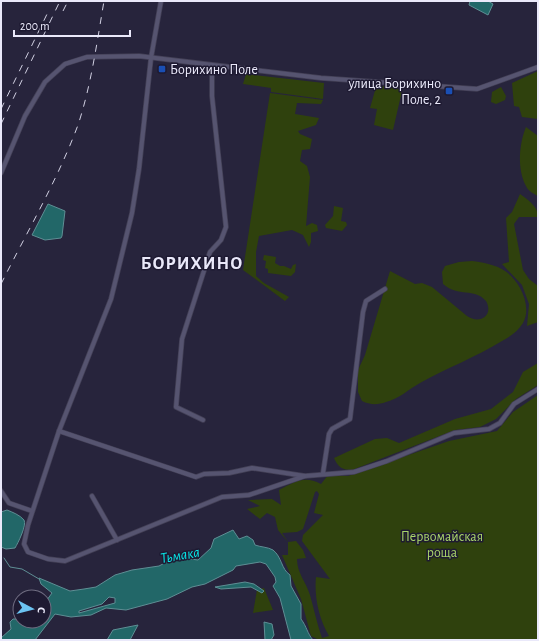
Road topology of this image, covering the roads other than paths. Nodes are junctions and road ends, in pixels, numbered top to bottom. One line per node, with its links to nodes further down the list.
1 (161, 1): 2 (street)
2 (151, 58): 3 (street); 5 (street); 9 (street)
3 (212, 66): 4 (street); 8 (street)
4 (538, 67)
5 (1, 173)
6 (385, 289): 10 (street)
7 (538, 389): 10 (street)
8 (203, 420)
9 (59, 431): 11 (street); 14 (street)
10 (323, 473): 11 (street)
11 (305, 476): 15 (street)
12 (1, 491): 14 (street)
13 (92, 496): 15 (street)
14 (32, 511): 15 (street)
15 (117, 540)

